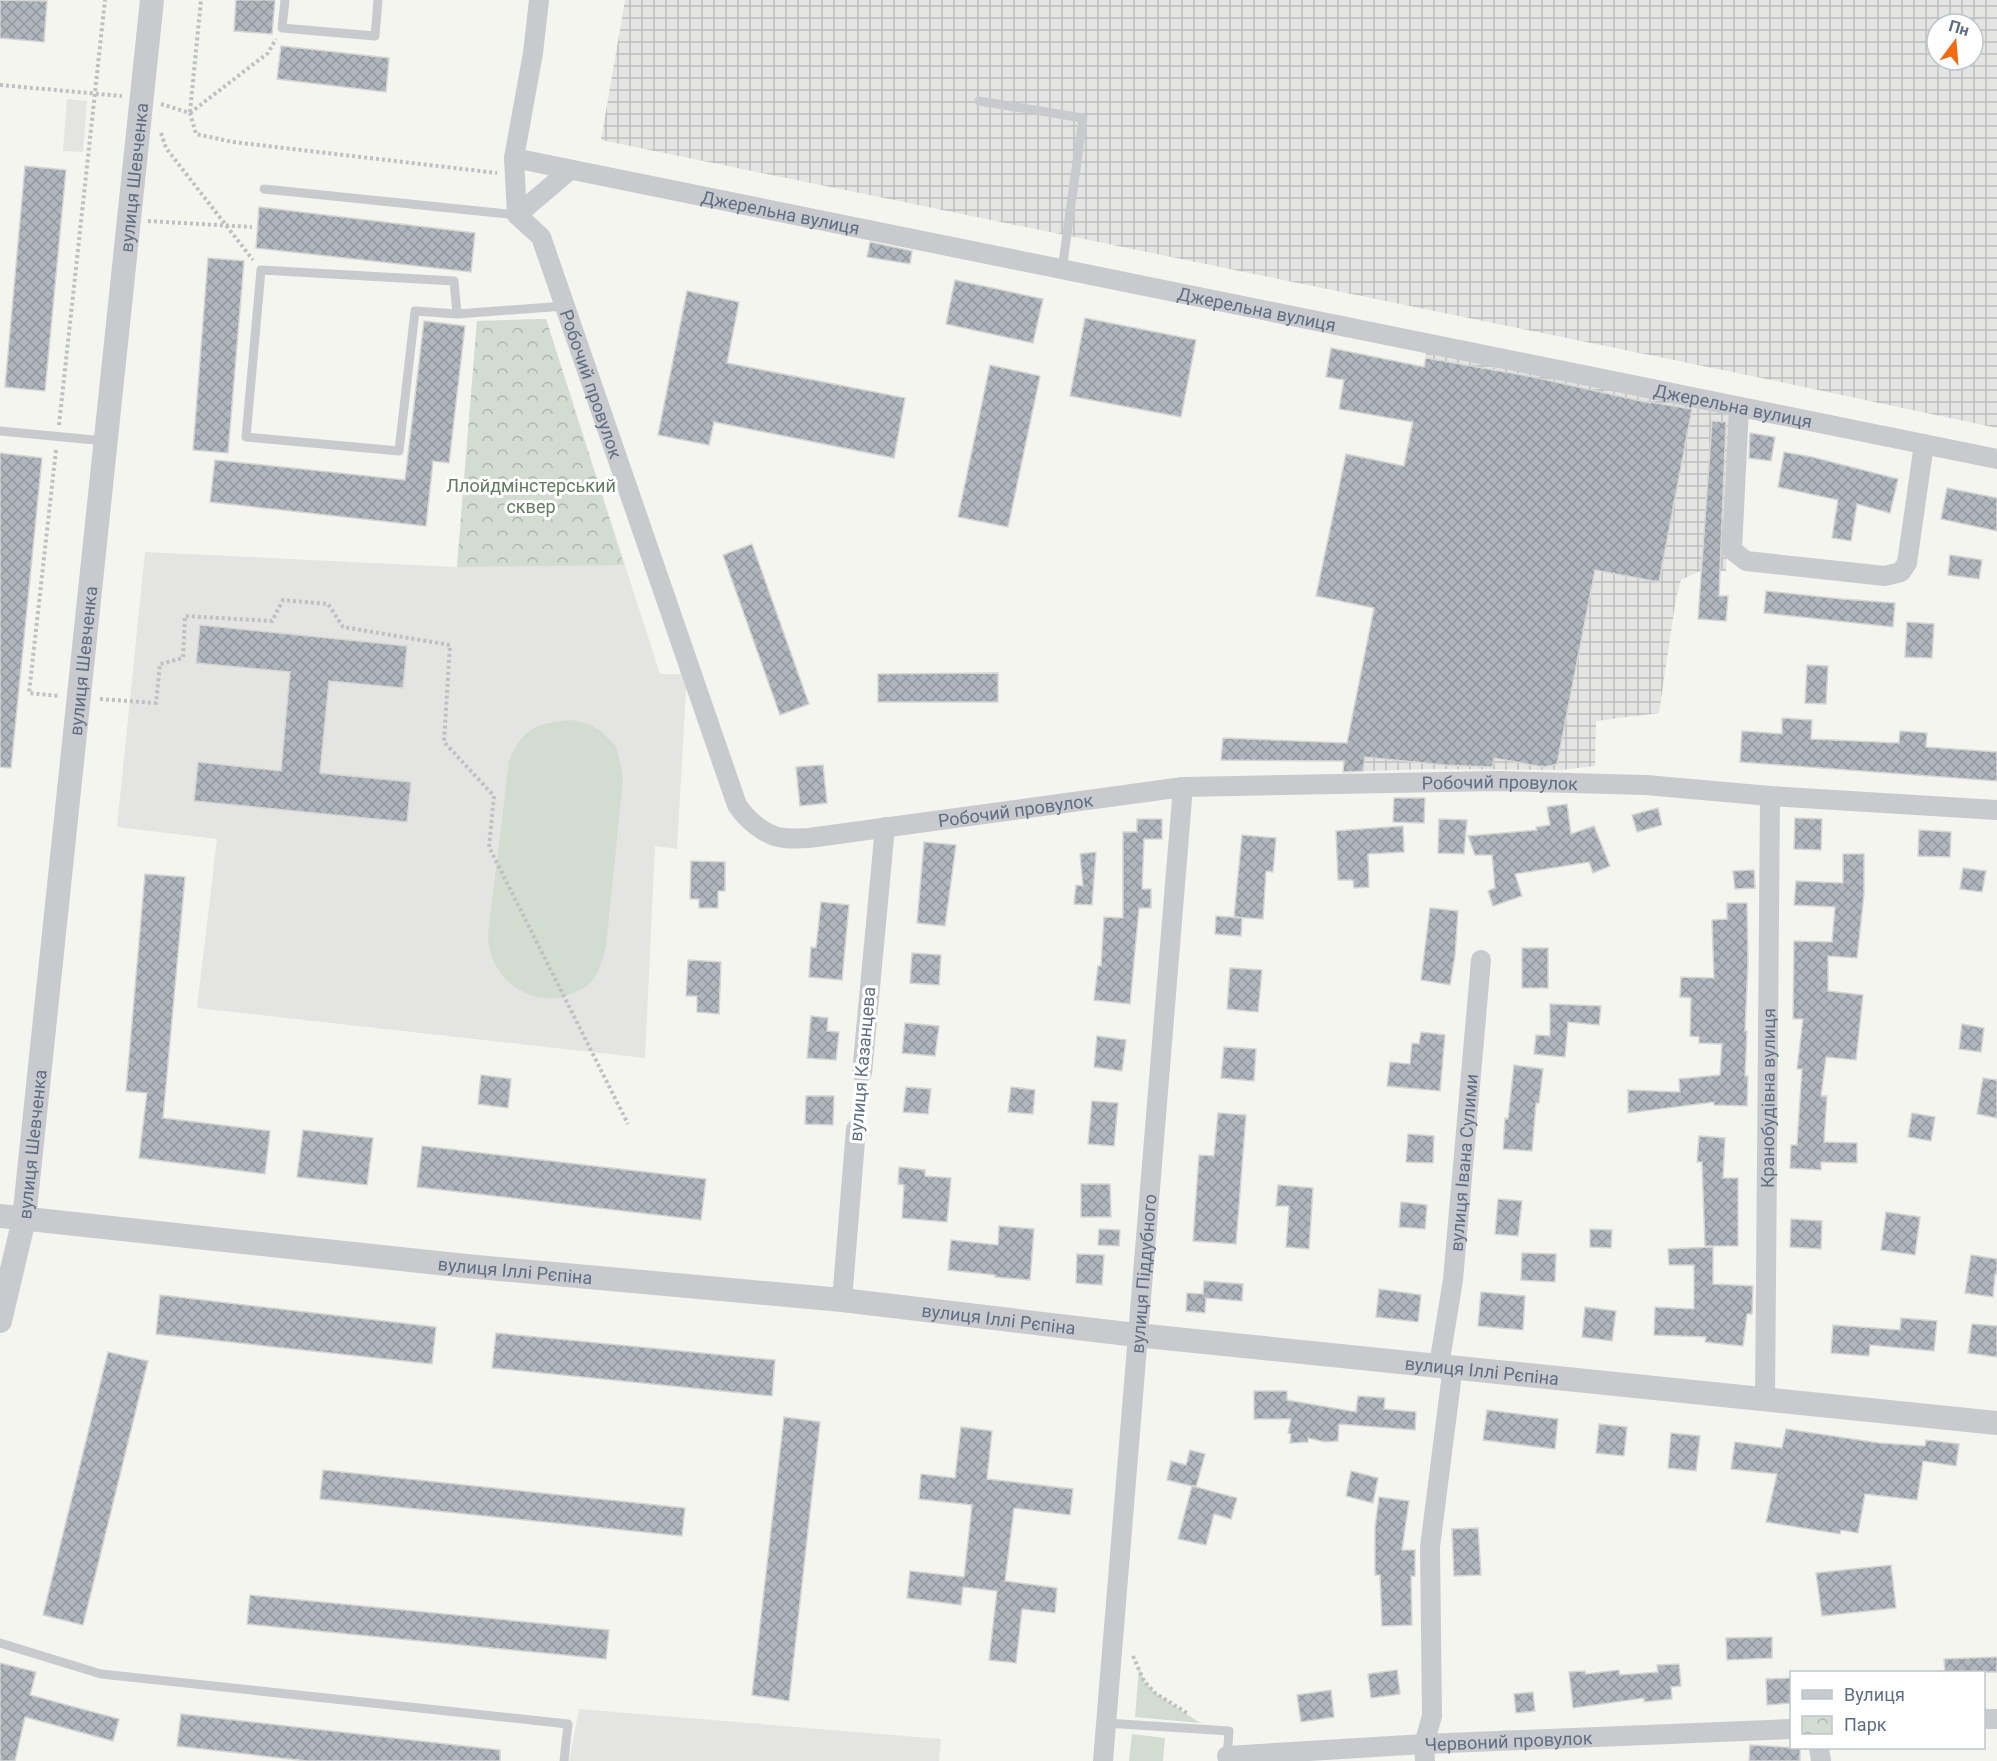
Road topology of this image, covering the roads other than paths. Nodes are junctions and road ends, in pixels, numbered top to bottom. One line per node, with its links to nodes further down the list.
1 (152, 0): 15 (street, вулиця Шевченка)
2 (285, 0): 3 (lane)
3 (378, 0)
4 (539, 0): 6 (street)
5 (979, 100): 10 (lane)
6 (515, 167): 7 (street, Джерельна вулиця); 9 (street)
7 (570, 170): 9 (street); 10 (street, Джерельна вулиця)
8 (264, 189): 9 (lane)
9 (517, 215): 11 (street, Робочий провулок)
10 (1062, 270): 13 (street, Джерельна вулиця)
11 (565, 306): 12 (lane); 21 (street, Робочий провулок)
12 (457, 314): 12 (lane)
13 (1739, 407): 16 (street, Джерельна вулиця); 16 (street)
14 (0, 430): 15 (lane)
15 (106, 441): 26 (street, вулиця Шевченка)
16 (1924, 444): 17 (street, Джерельна вулиця)
17 (1997, 459)
18 (1183, 787): 19 (street, Робочий провулок); 21 (street, Робочий провулок); 29 (street, вулиця Піддубного)
19 (1770, 796): 20 (street, Робочий провулок); 31 (street, Кранобудівна вулиця)
20 (1997, 810)
21 (885, 827): 23 (street, вулиця Казанцева)
22 (1480, 960): 30 (street, вулиця Івана Сулими)
23 (861, 1073)
24 (856, 1129): 27 (street, вулиця Казанцева)
25 (0, 1216): 26 (street, вулиця Іллі Рєпіна)
26 (24, 1219): 27 (street, вулиця Іллі Рєпіна); 28 (street, вулиця Шевченка)
27 (842, 1300): 29 (street, вулиця Іллі Рєпіна)
28 (0, 1321)
29 (1136, 1335): 30 (street, вулиця Іллі Рєпіна); 34 (street, вулиця Піддубного)
30 (1446, 1366): 31 (street, вулиця Іллі Рєпіна); 36 (street, вулиця Івана Сулими)
31 (1765, 1400): 32 (street, вулиця Іллі Рєпіна)
32 (1997, 1423)
33 (0, 1643): 38 (lane)
34 (1106, 1723): 37 (lane); 39 (street, вулиця Піддубного)
35 (1790, 1729): 36 (street, Червоний провулок)
36 (1425, 1753): 37 (street, Червоний провулок)
37 (1227, 1758)
38 (564, 1761)
39 (1103, 1761)

